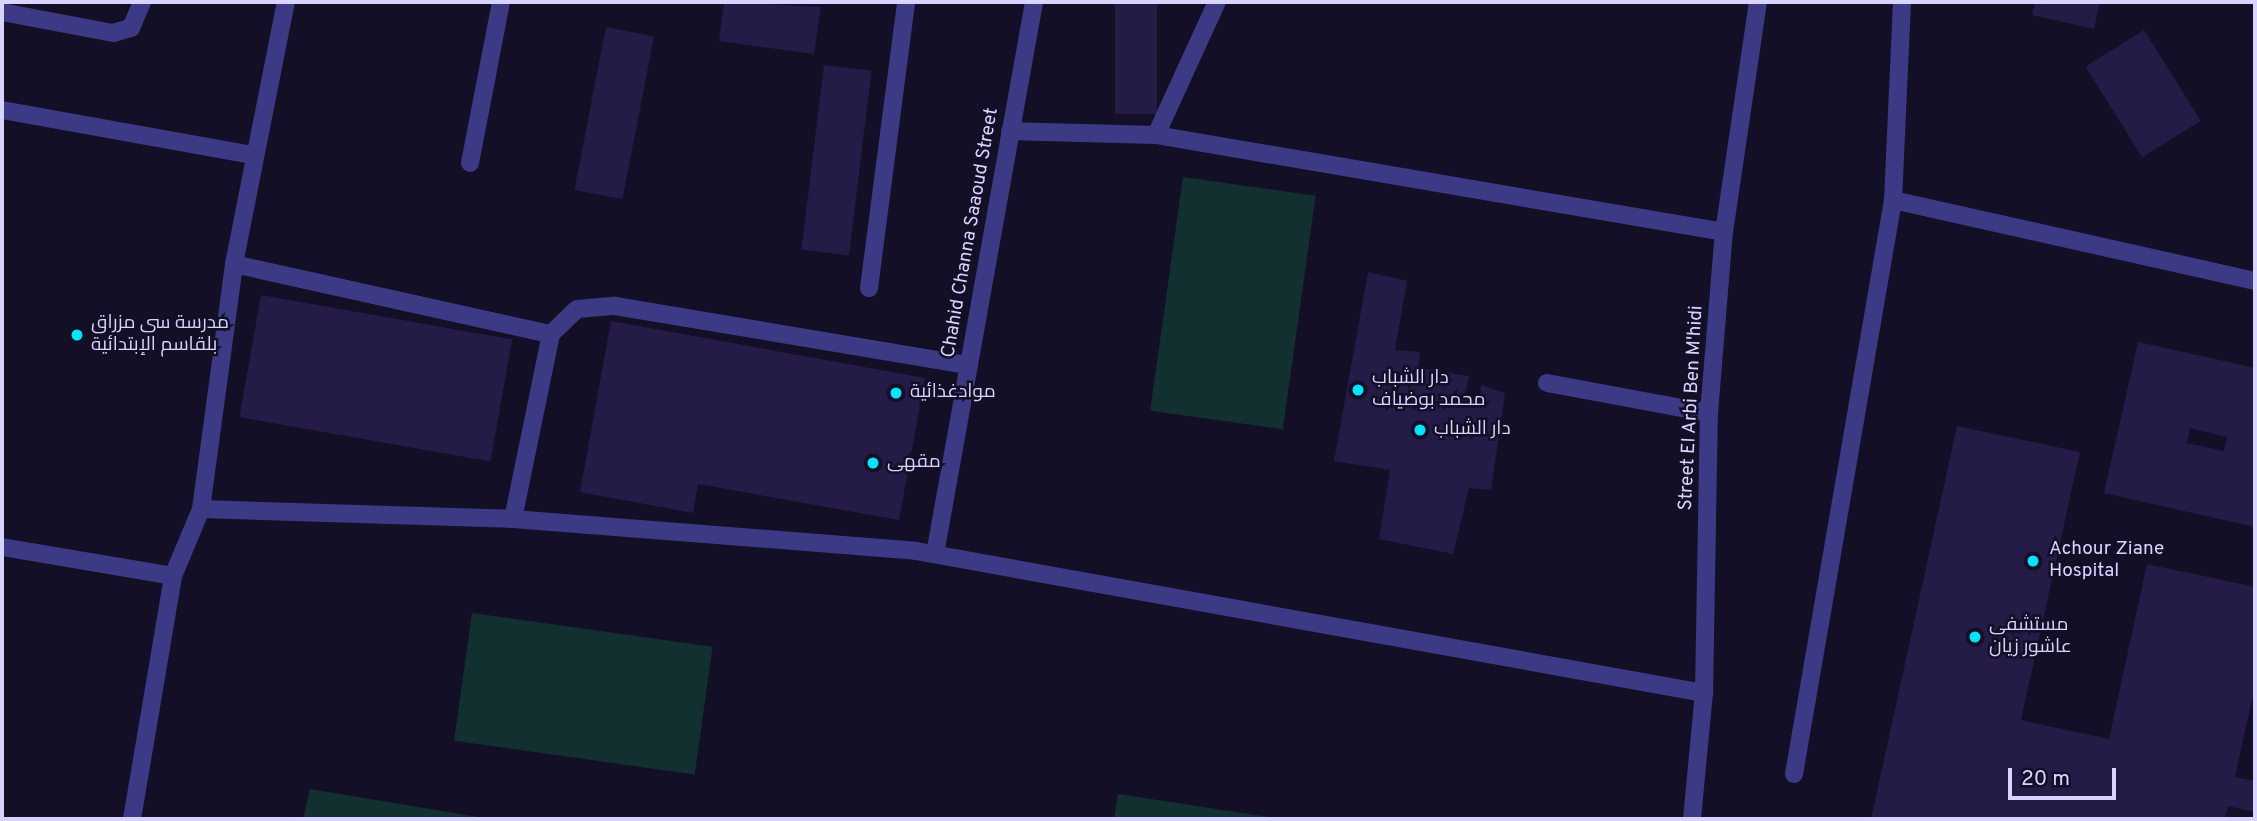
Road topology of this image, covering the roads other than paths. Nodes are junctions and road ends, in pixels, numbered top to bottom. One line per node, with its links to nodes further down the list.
1 (142, 2): 9 (street)
2 (286, 2): 13 (street)
3 (502, 2): 14 (street)
4 (905, 2): 19 (street)
5 (1034, 2): 11 (street, Chahid Channa Saaoud Street)
6 (1217, 2): 12 (street)
7 (1758, 2): 16 (street, Street El Arbi Ben M'hidi)
8 (1902, 2): 15 (street)
9 (2, 12)
10 (2, 110): 13 (street)
11 (1010, 131): 12 (street); 21 (street, Chahid Channa Saaoud Street)
12 (1156, 135): 16 (street)
13 (253, 155): 17 (street)
14 (470, 163)
15 (1894, 200): 18 (street); 30 (street)
16 (1724, 232): 23 (street, Street El Arbi Ben M'hidi)
17 (234, 264): 20 (street); 24 (street)
18 (2255, 281)
19 (869, 288)
20 (551, 334): 21 (street); 25 (street)
21 (969, 365): 27 (street, Chahid Channa Saaoud Street)
22 (1547, 383): 23 (street)
23 (1709, 412): 29 (street, Street El Arbi Ben M'hidi)
24 (201, 509): 25 (street); 28 (street)
25 (513, 519): 27 (street)
26 (2, 547): 28 (street)
27 (935, 554): 29 (street)
28 (173, 576): 31 (street)
29 (1704, 693): 32 (street, Street El Arbi Ben M'hidi)
30 (1794, 774)
31 (132, 819)
32 (1692, 819)

